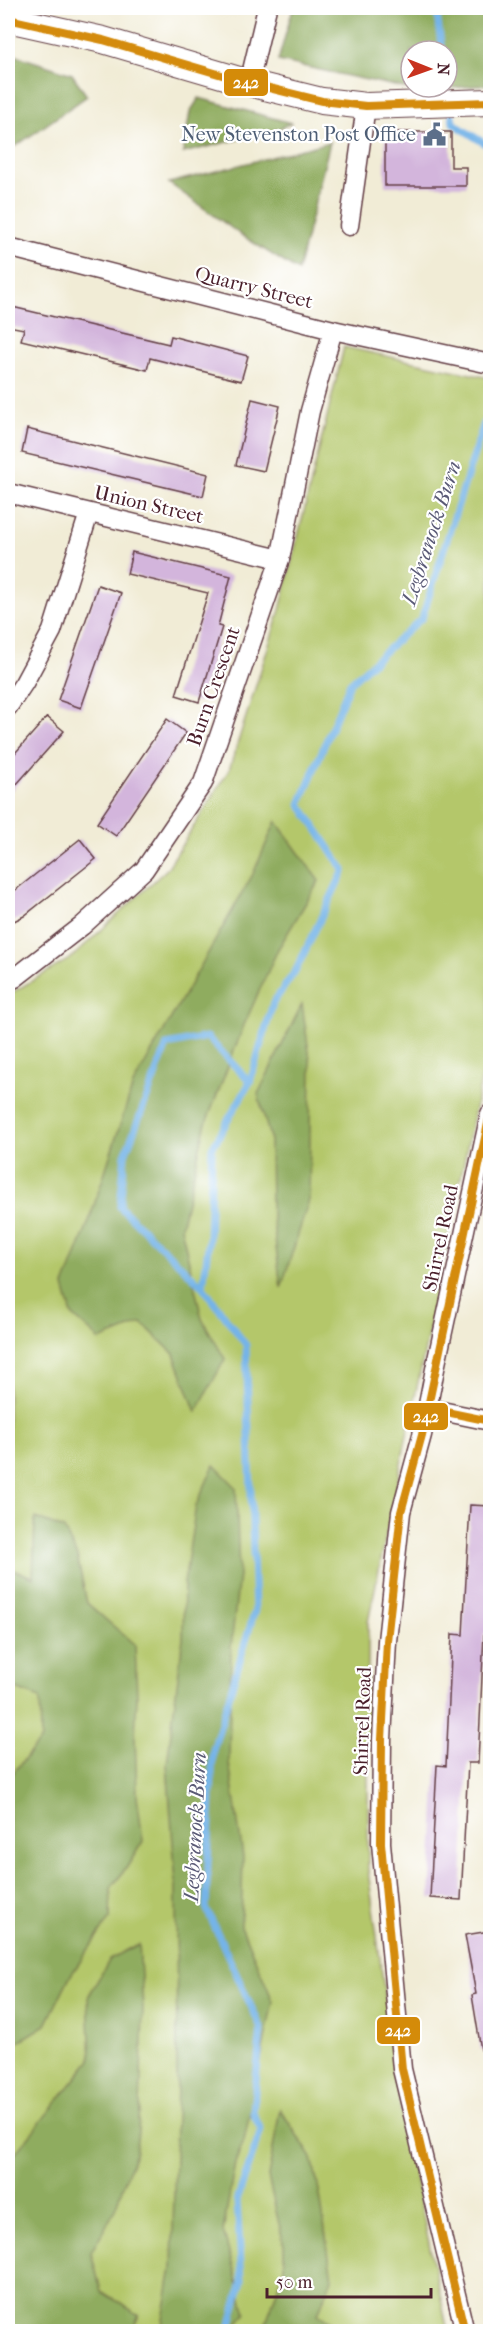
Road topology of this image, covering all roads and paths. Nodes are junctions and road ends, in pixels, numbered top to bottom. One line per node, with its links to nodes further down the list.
1 (267, 8): 3 (street)
2 (8, 19): 3 (main road)
3 (249, 83): 5 (main road)
4 (480, 103): 5 (main road)
5 (366, 106): 6 (street)
6 (349, 226)
7 (8, 248): 8 (street, Quarry Street)
8 (333, 330): 9 (street, Quarry Street); 12 (street, Burn Crescent)
9 (484, 362)
10 (8, 493): 11 (street, Union Street)
11 (89, 513): 12 (street, Union Street); 13 (street)
12 (280, 559): 14 (street, Burn Crescent)
13 (8, 707)
14 (8, 981)
15 (490, 1114): 16 (street, Shirrel Road)
16 (428, 1408): 17 (street); 18 (street, Shirrel Road)
17 (490, 1421)
18 (465, 2331)

